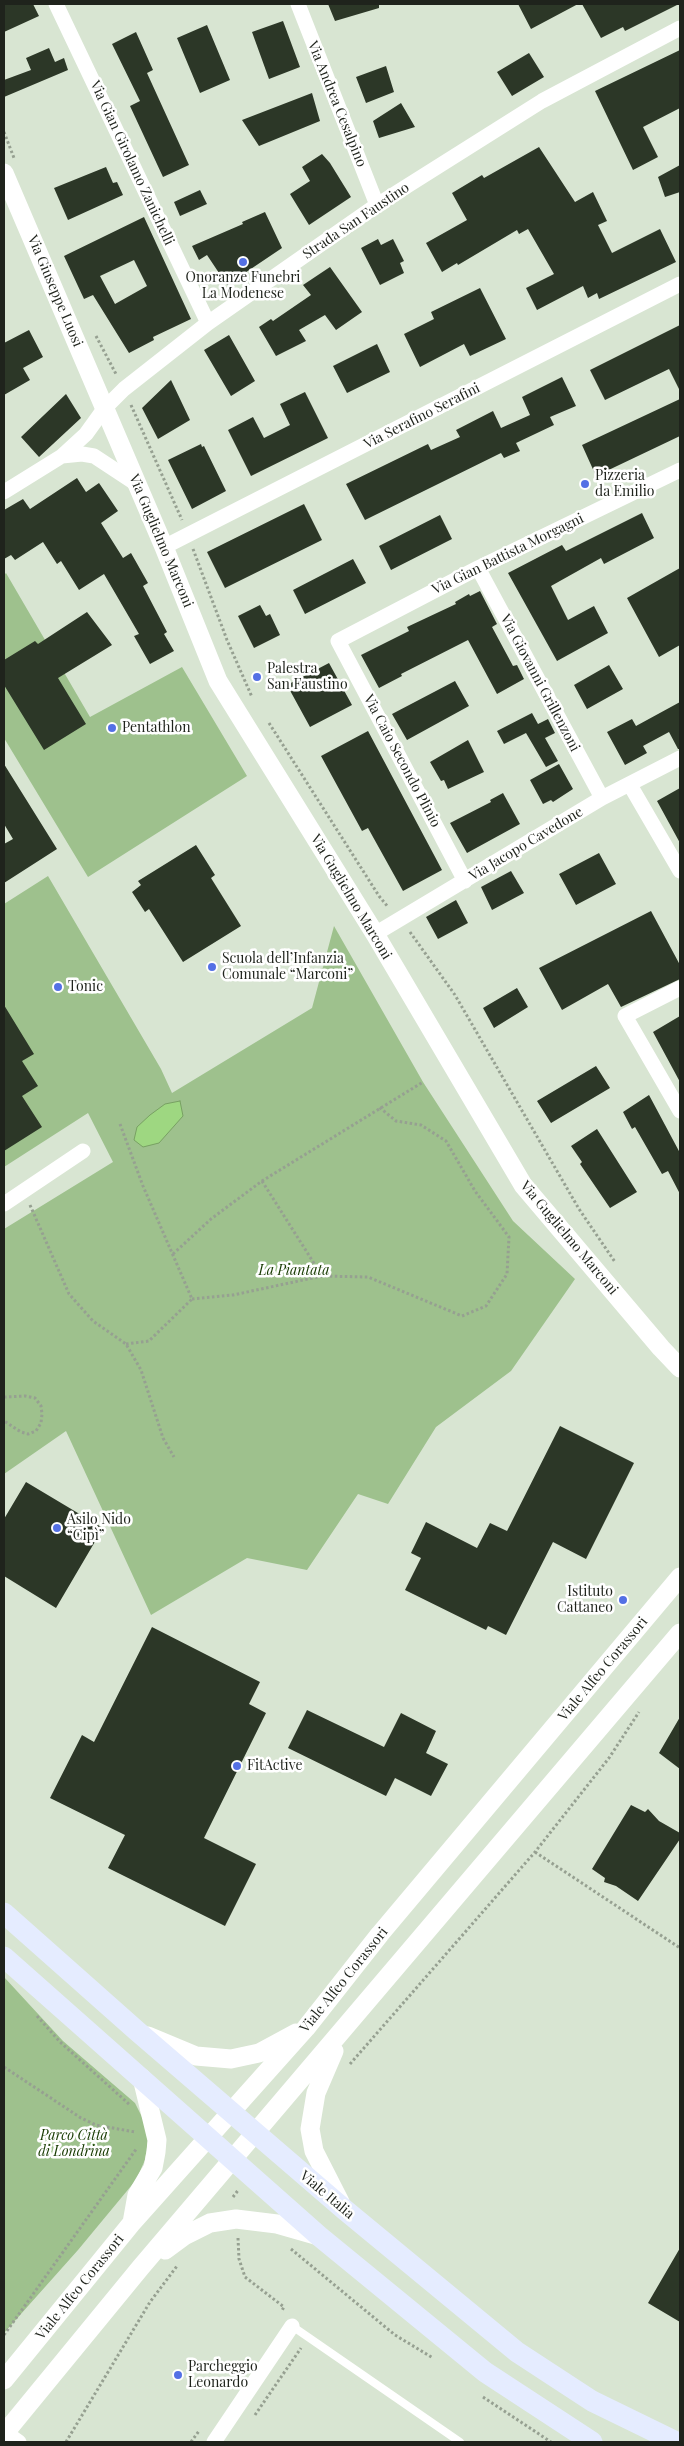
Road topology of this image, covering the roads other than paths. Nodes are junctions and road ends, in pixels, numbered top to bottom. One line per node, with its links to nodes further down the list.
1 (56, 4): 7 (street, Via Gian Girolamo Zanichelli)
2 (298, 4): 5 (street, Via Andrea Cesalpino)
3 (680, 28): 5 (street, Strada San Faustino)
4 (10, 167): 8 (street, Via Giuseppe Luosi)
5 (377, 205): 7 (street, Strada San Faustino)
6 (680, 284): 13 (street, Via Serafino Serafini)
7 (208, 323): 8 (street, Strada San Faustino)
8 (104, 409): 9 (street, Strada San Faustino); 11 (street, Via Guglielmo Marconi)
9 (62, 456): 11 (street, Strada San Faustino); 12 (street, Strada San Faustino)
10 (680, 470): 14 (street, Via Gian Battista Morgagni)
11 (138, 485): 13 (street, Via Guglielmo Marconi)
12 (4, 492)
13 (164, 547): 21 (street, Via Guglielmo Marconi)
14 (478, 568): 15 (street, Via Gian Battista Morgagni); 18 (street, Via Giovanni Grillenzoni)
15 (338, 641): 20 (street, Via Caio Secondo Plinio)
16 (680, 758): 17 (street, Via Jacopo Cavedone)
17 (630, 785): 18 (street, Via Jacopo Cavedone); 19 (street)
18 (602, 798): 20 (street, Via Jacopo Cavedone)
19 (680, 871)
20 (465, 881): 21 (street, Via Jacopo Cavedone)
21 (375, 934): 26 (street, Via Guglielmo Marconi)
22 (680, 988): 23 (street)
23 (680, 1111)
24 (84, 1151): 25 (street)
25 (4, 1204)
26 (661, 1348): 27 (street, Via Guglielmo Marconi); 28 (street, Via Guglielmo Marconi)
27 (680, 1359)
28 (680, 1368)
29 (680, 1577): 34 (street, Viale Alfeo Corassori)
30 (680, 1633): 33 (street)
31 (4, 1913): 35 (main road, Viale Italia)
32 (4, 1957): 36 (main road)
33 (352, 2018): 38 (street); 41 (street)
34 (306, 2028): 35 (street); 37 (street, Viale Alfeo Corassori)
35 (137, 2031): 37 (main road, Viale Italia)
36 (142, 2078): 39 (main road); 42 (street)
37 (231, 2112): 38 (main road, Viale Italia); 39 (street, Viale Alfeo Corassori)
38 (255, 2133): 40 (street); 41 (main road, Viale Italia)
39 (209, 2138): 40 (main road); 42 (street, Viale Alfeo Corassori)
40 (233, 2159): 43 (main road); 44 (street)
41 (345, 2210): 51 (main road, Viale Italia)
42 (131, 2224): 46 (street, Viale Alfeo Corassori)
43 (319, 2236): 44 (street); 50 (main road)
44 (141, 2267): 47 (street)
45 (292, 2326): 48 (street); 49 (lane)
46 (4, 2380)
47 (8, 2434)
48 (214, 2442)
49 (460, 2442)
50 (592, 2442)
51 (676, 2442)

